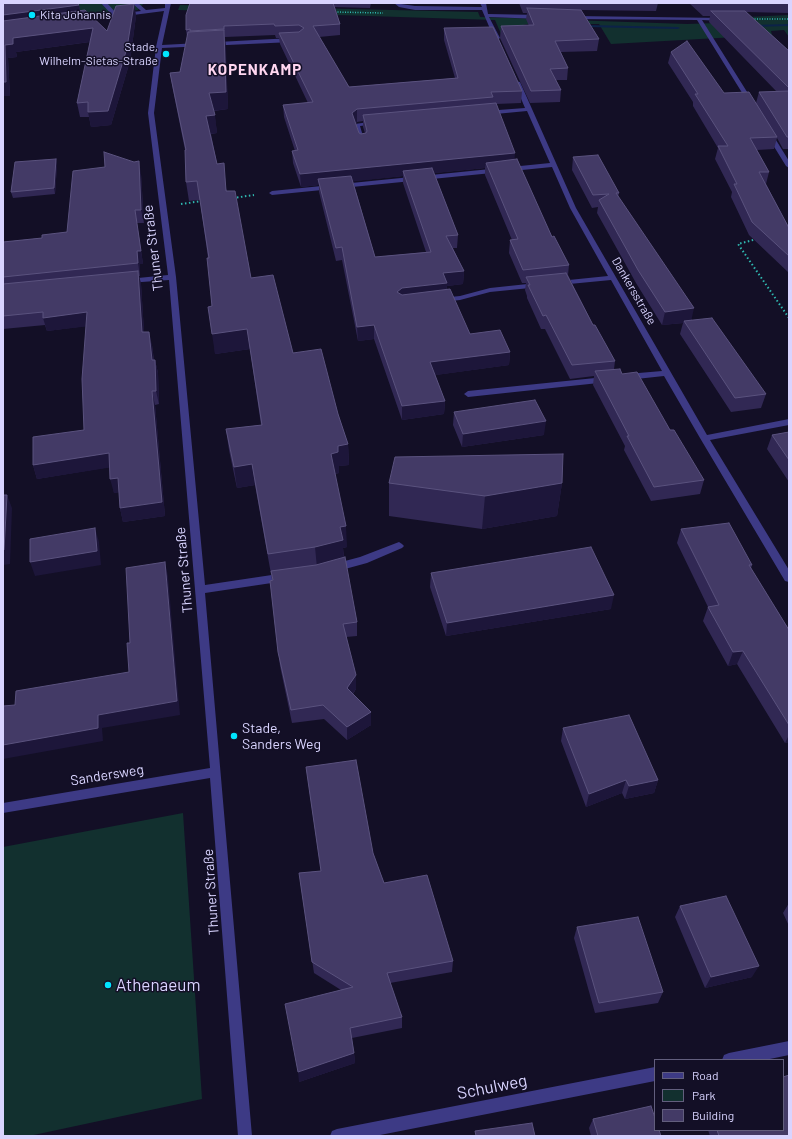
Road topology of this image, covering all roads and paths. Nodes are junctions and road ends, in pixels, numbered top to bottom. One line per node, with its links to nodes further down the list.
1 (104, 3): 10 (street)
2 (135, 3): 7 (street)
3 (168, 3): 5 (street, Thuner Straße)
4 (397, 3): 6 (street)
5 (166, 9): 7 (street); 18 (street, Thuner Straße)
6 (484, 9): 11 (street); 19 (street)
7 (144, 12): 10 (street)
8 (329, 12): 9 (path)
9 (384, 13)
10 (116, 16): 16 (street)
11 (549, 17)
12 (565, 18): 15 (street)
13 (747, 19): 14 (path); 15 (street)
14 (789, 19)
15 (699, 20): 21 (street)
16 (78, 21)
17 (300, 40): 18 (street)
18 (159, 47): 32 (street, Thuner Straße)
19 (501, 47)
20 (513, 73): 22 (street, Dankersstraße)
21 (752, 106)
22 (529, 109): 23 (street); 27 (street, Dankersstraße)
23 (474, 114)
24 (380, 122): 26 (street)
25 (764, 126): 28 (street)
26 (363, 144)
27 (554, 165): 29 (street); 35 (street, Dankersstraße)
28 (789, 166)
29 (272, 193): 30 (path)
30 (233, 198)
31 (209, 200): 32 (path)
32 (162, 206): 34 (street, Thuner Straße)
33 (760, 238): 38 (path)
34 (172, 277): 36 (street); 47 (street, Thuner Straße)
35 (613, 278): 37 (street); 39 (street, Dankersstraße)
36 (118, 282)
37 (431, 301)
38 (789, 318)
39 (667, 373): 40 (street); 42 (street, Dankersstraße)
40 (468, 394)
41 (789, 422): 42 (street)
42 (704, 438): 46 (street, Dankersstraße)
43 (399, 546): 44 (street)
44 (324, 571)
45 (293, 576): 47 (street)
46 (789, 578)
47 (199, 590): 48 (street, Thuner Straße)
48 (216, 772): 49 (street, Sandersweg); 53 (street, Thuner Straße)
49 (3, 808)
50 (789, 1048): 51 (street)
51 (734, 1059)
52 (654, 1074): 54 (street, Schulweg)
53 (245, 1136)
54 (337, 1136)

